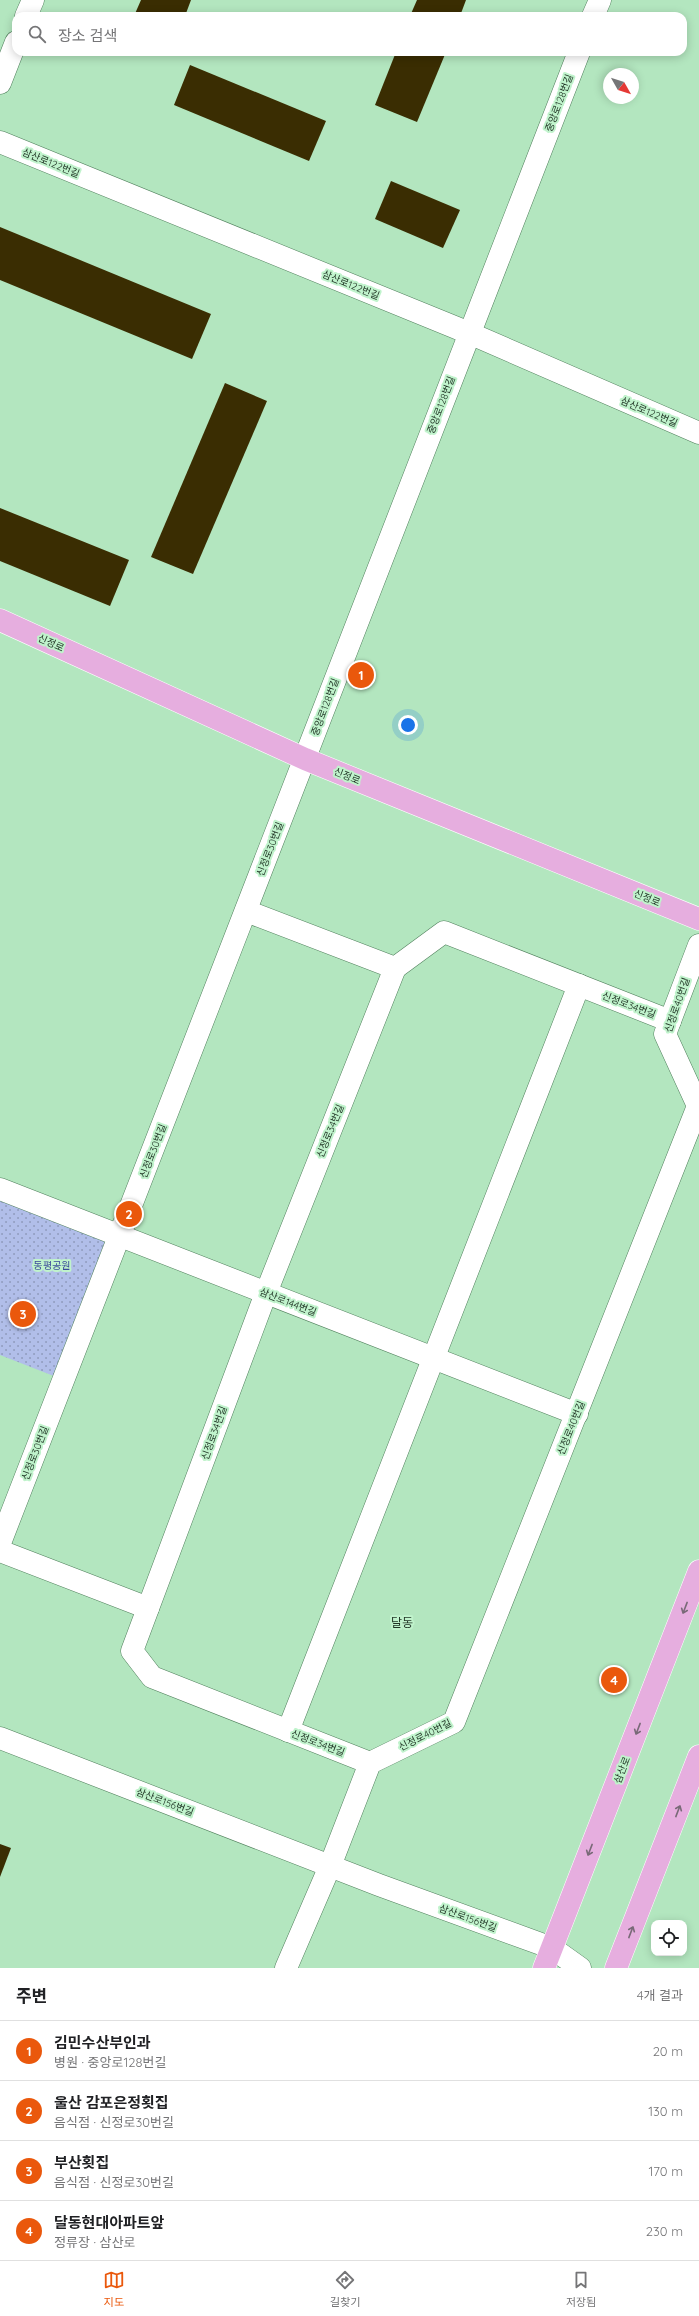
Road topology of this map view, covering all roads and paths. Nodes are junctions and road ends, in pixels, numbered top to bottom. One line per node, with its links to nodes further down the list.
1 (33, 0): 3 (street)
2 (600, 0): 4 (street)
3 (28, 12)
4 (595, 12)
5 (12, 52): 7 (street)
6 (577, 56): 9 (street, 중앙로128번길)
7 (0, 82)
8 (0, 142): 9 (street, 삼산로122번길)
9 (469, 333): 10 (street, 삼산로122번길); 12 (street, 중앙로128번길)
10 (699, 433)
11 (0, 620): 12 (main road, 신정로)
12 (306, 759): 13 (street, 신정로30번길); 14 (main road, 신정로)
13 (246, 911): 16 (street); 20 (street, 신정로30번길)
14 (699, 920)
15 (699, 945): 18 (street, 신정로40번길)
16 (395, 968): 17 (street, 신정로34번길); 21 (street, 신정로34번길)
17 (579, 985): 18 (street, 신정로34번길); 22 (street)
18 (670, 1021): 23 (street, 신정로40번길)
19 (0, 1189): 20 (street, 삼산로144번길)
20 (120, 1236): 21 (street, 삼산로144번길); 24 (street, 신정로30번길)
21 (266, 1293): 22 (street, 삼산로144번길); 27 (street, 신정로34번길)
22 (434, 1359): 23 (street, 삼산로144번길); 28 (street)
23 (576, 1414): 31 (street, 신정로40번길)
24 (0, 1543)
25 (0, 1551): 27 (street)
26 (699, 1571): 33 (main road, 삼산로, one-way to 33)
27 (148, 1608): 28 (street, 신정로34번길)
28 (288, 1731): 31 (street, 신정로34번길)
29 (0, 1738): 32 (street, 삼산로156번길)
30 (699, 1756): 36 (main road, one-way to 30)
31 (370, 1763): 32 (street)
32 (330, 1866): 33 (street, 삼산로156번길); 34 (street)
33 (548, 1958): 35 (street, 삼산로156번길)
34 (286, 1968)
35 (580, 1968)
36 (616, 1968)

